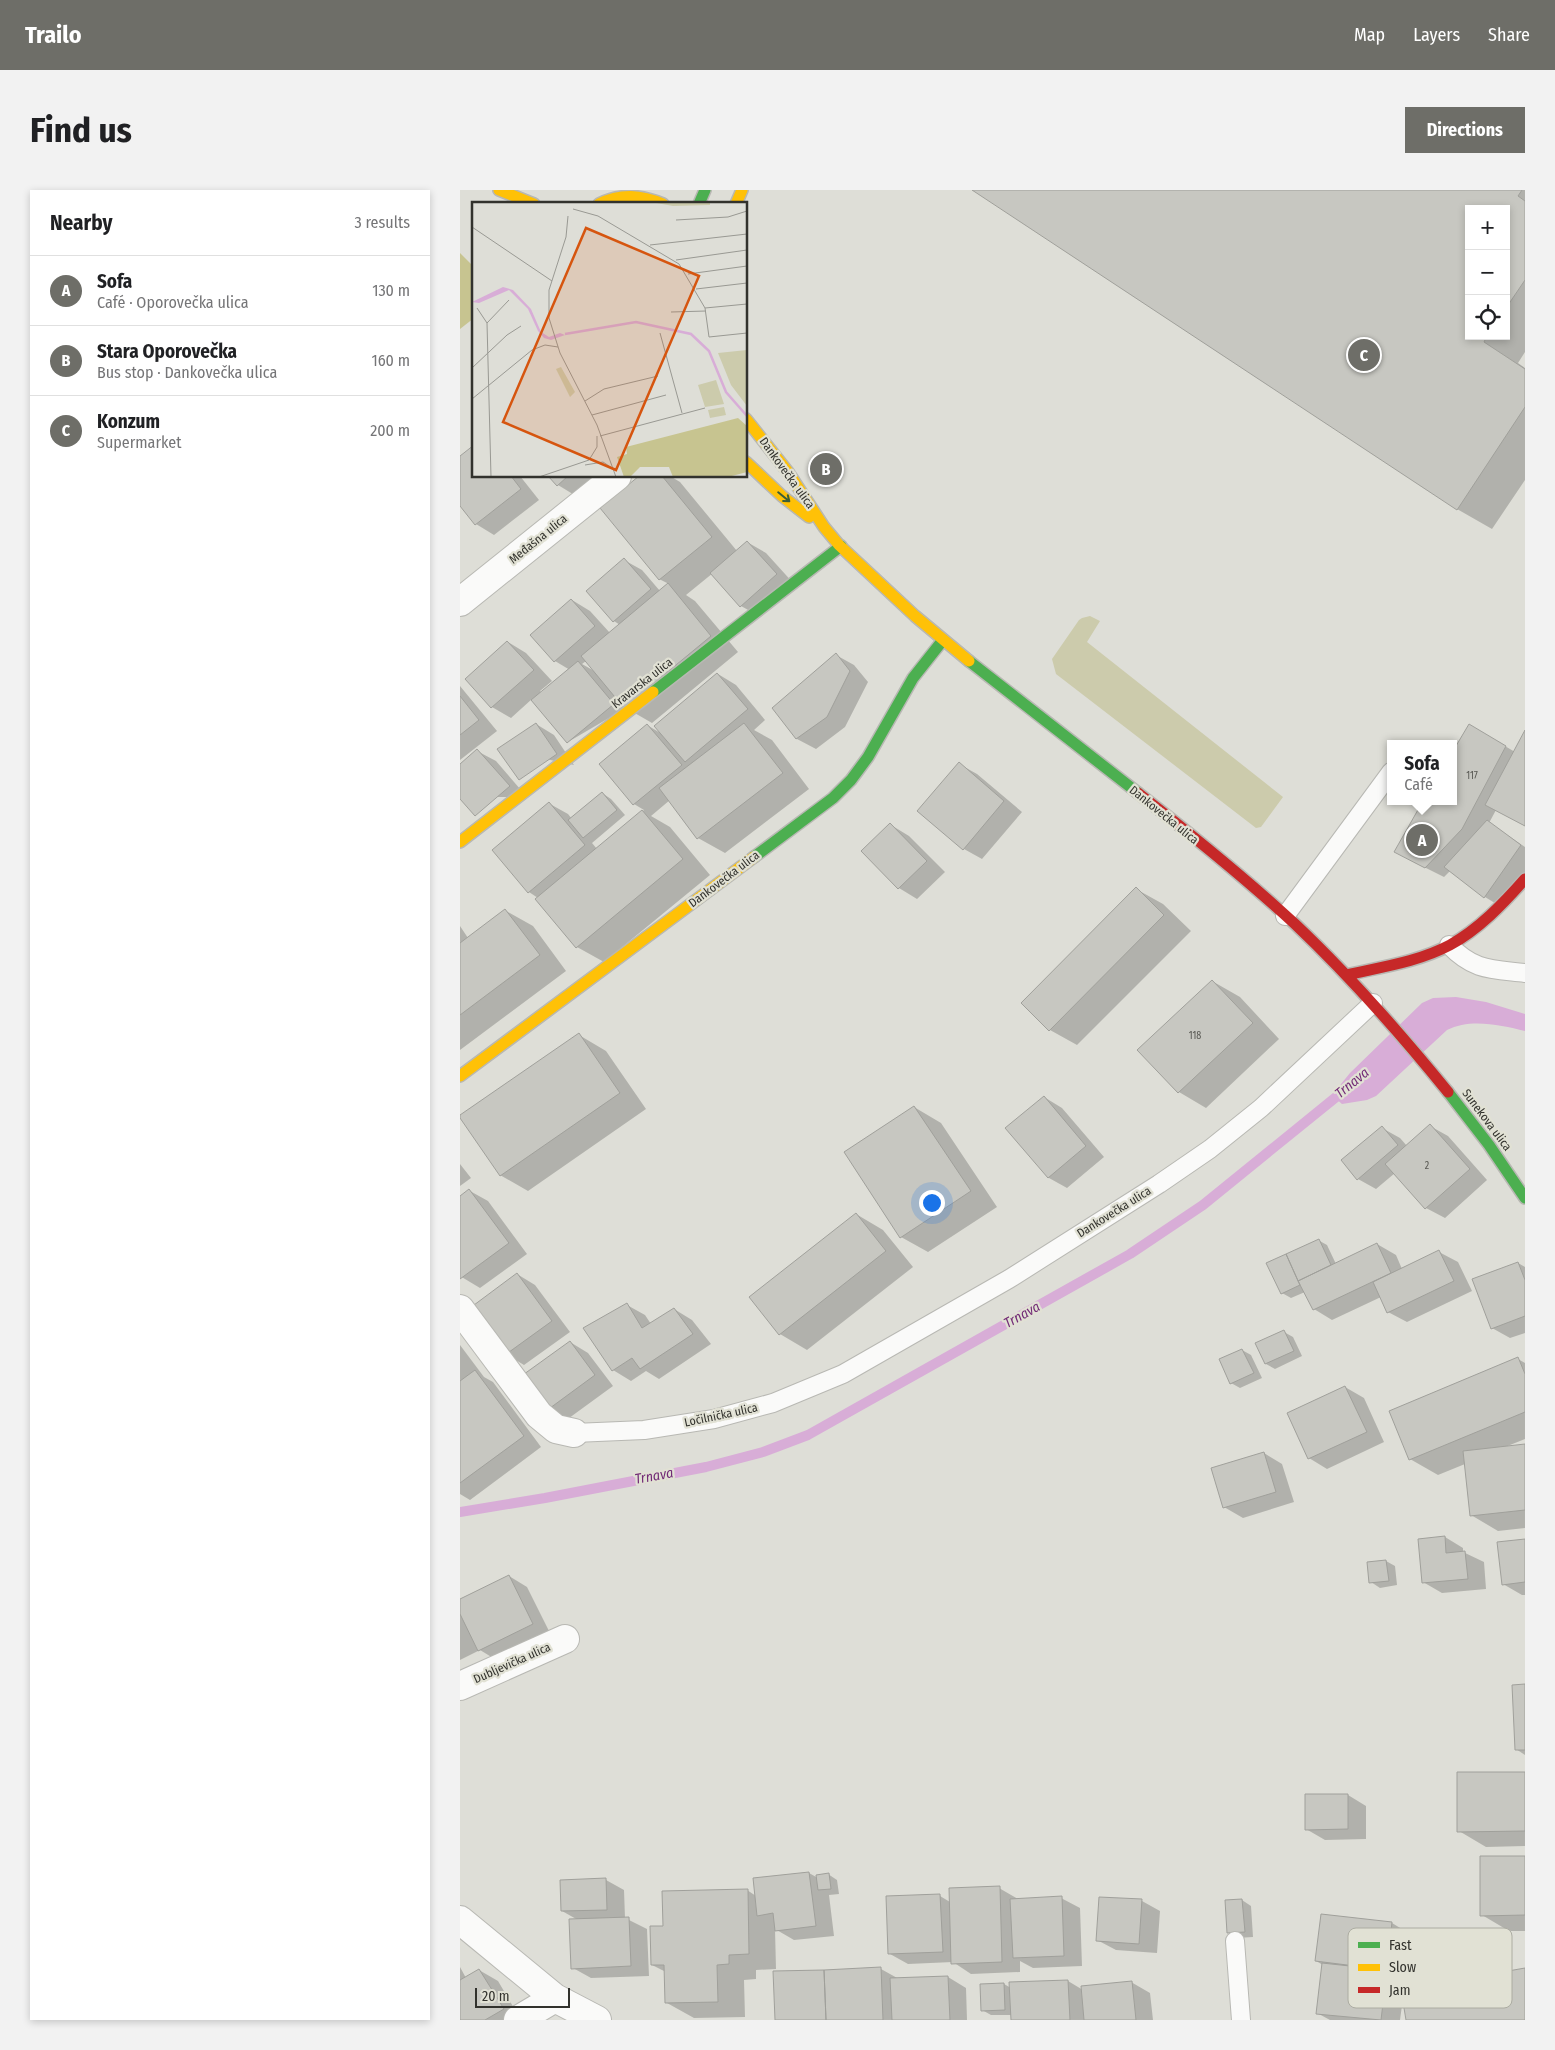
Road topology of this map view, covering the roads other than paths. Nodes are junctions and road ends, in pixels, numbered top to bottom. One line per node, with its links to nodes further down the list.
1 (499, 190): 6 (main road); 7 (main road)
2 (645, 190): 5 (main road)
3 (705, 190): 10 (main road)
4 (742, 190): 11 (main road)
5 (632, 195): 8 (main road); 9 (main road)
6 (512, 202)
7 (529, 202)
8 (604, 202)
9 (659, 202)
10 (700, 202)
11 (737, 202)
12 (750, 424): 15 (main road, Dankovečka ulica)
13 (748, 464): 15 (main road, Dankovečka ulica, one-way to 15)
14 (615, 478): 17 (street, Međašna ulica)
15 (825, 529): 16 (main road, Dankovečka ulica)
16 (841, 546): 18 (main road, Dankovečka ulica); 20 (main road, Kravarska ulica)
17 (460, 602)
18 (943, 640): 22 (main road, Dankovečka ulica); 28 (main road, Dankovečka ulica)
19 (1387, 777): 22 (lane)
20 (460, 842)
21 (1525, 879): 23 (main road)
22 (1285, 916): 25 (main road, Dankovečka ulica)
23 (1449, 945): 24 (lane); 25 (main road)
24 (1525, 972)
25 (1346, 975): 26 (main road, Dankovečka ulica)
26 (1373, 1003): 27 (main road, Dankovečka ulica); 30 (lane, Dankovečka ulica)
27 (1393, 1024): 29 (main road, Sunekova ulica)
28 (460, 1076)
29 (1525, 1198)
30 (1009, 1279): 32 (lane, Ločilnička ulica)
31 (460, 1310): 32 (street, Ločilnička ulica)
32 (574, 1433)
33 (565, 1639): 34 (street, Dubljevička ulica)
34 (460, 1686)
35 (460, 1920): 37 (street)
36 (1235, 1941): 40 (lane)
37 (555, 1998): 38 (street); 39 (street)
38 (518, 2020)
39 (597, 2020)
40 (1241, 2020)

